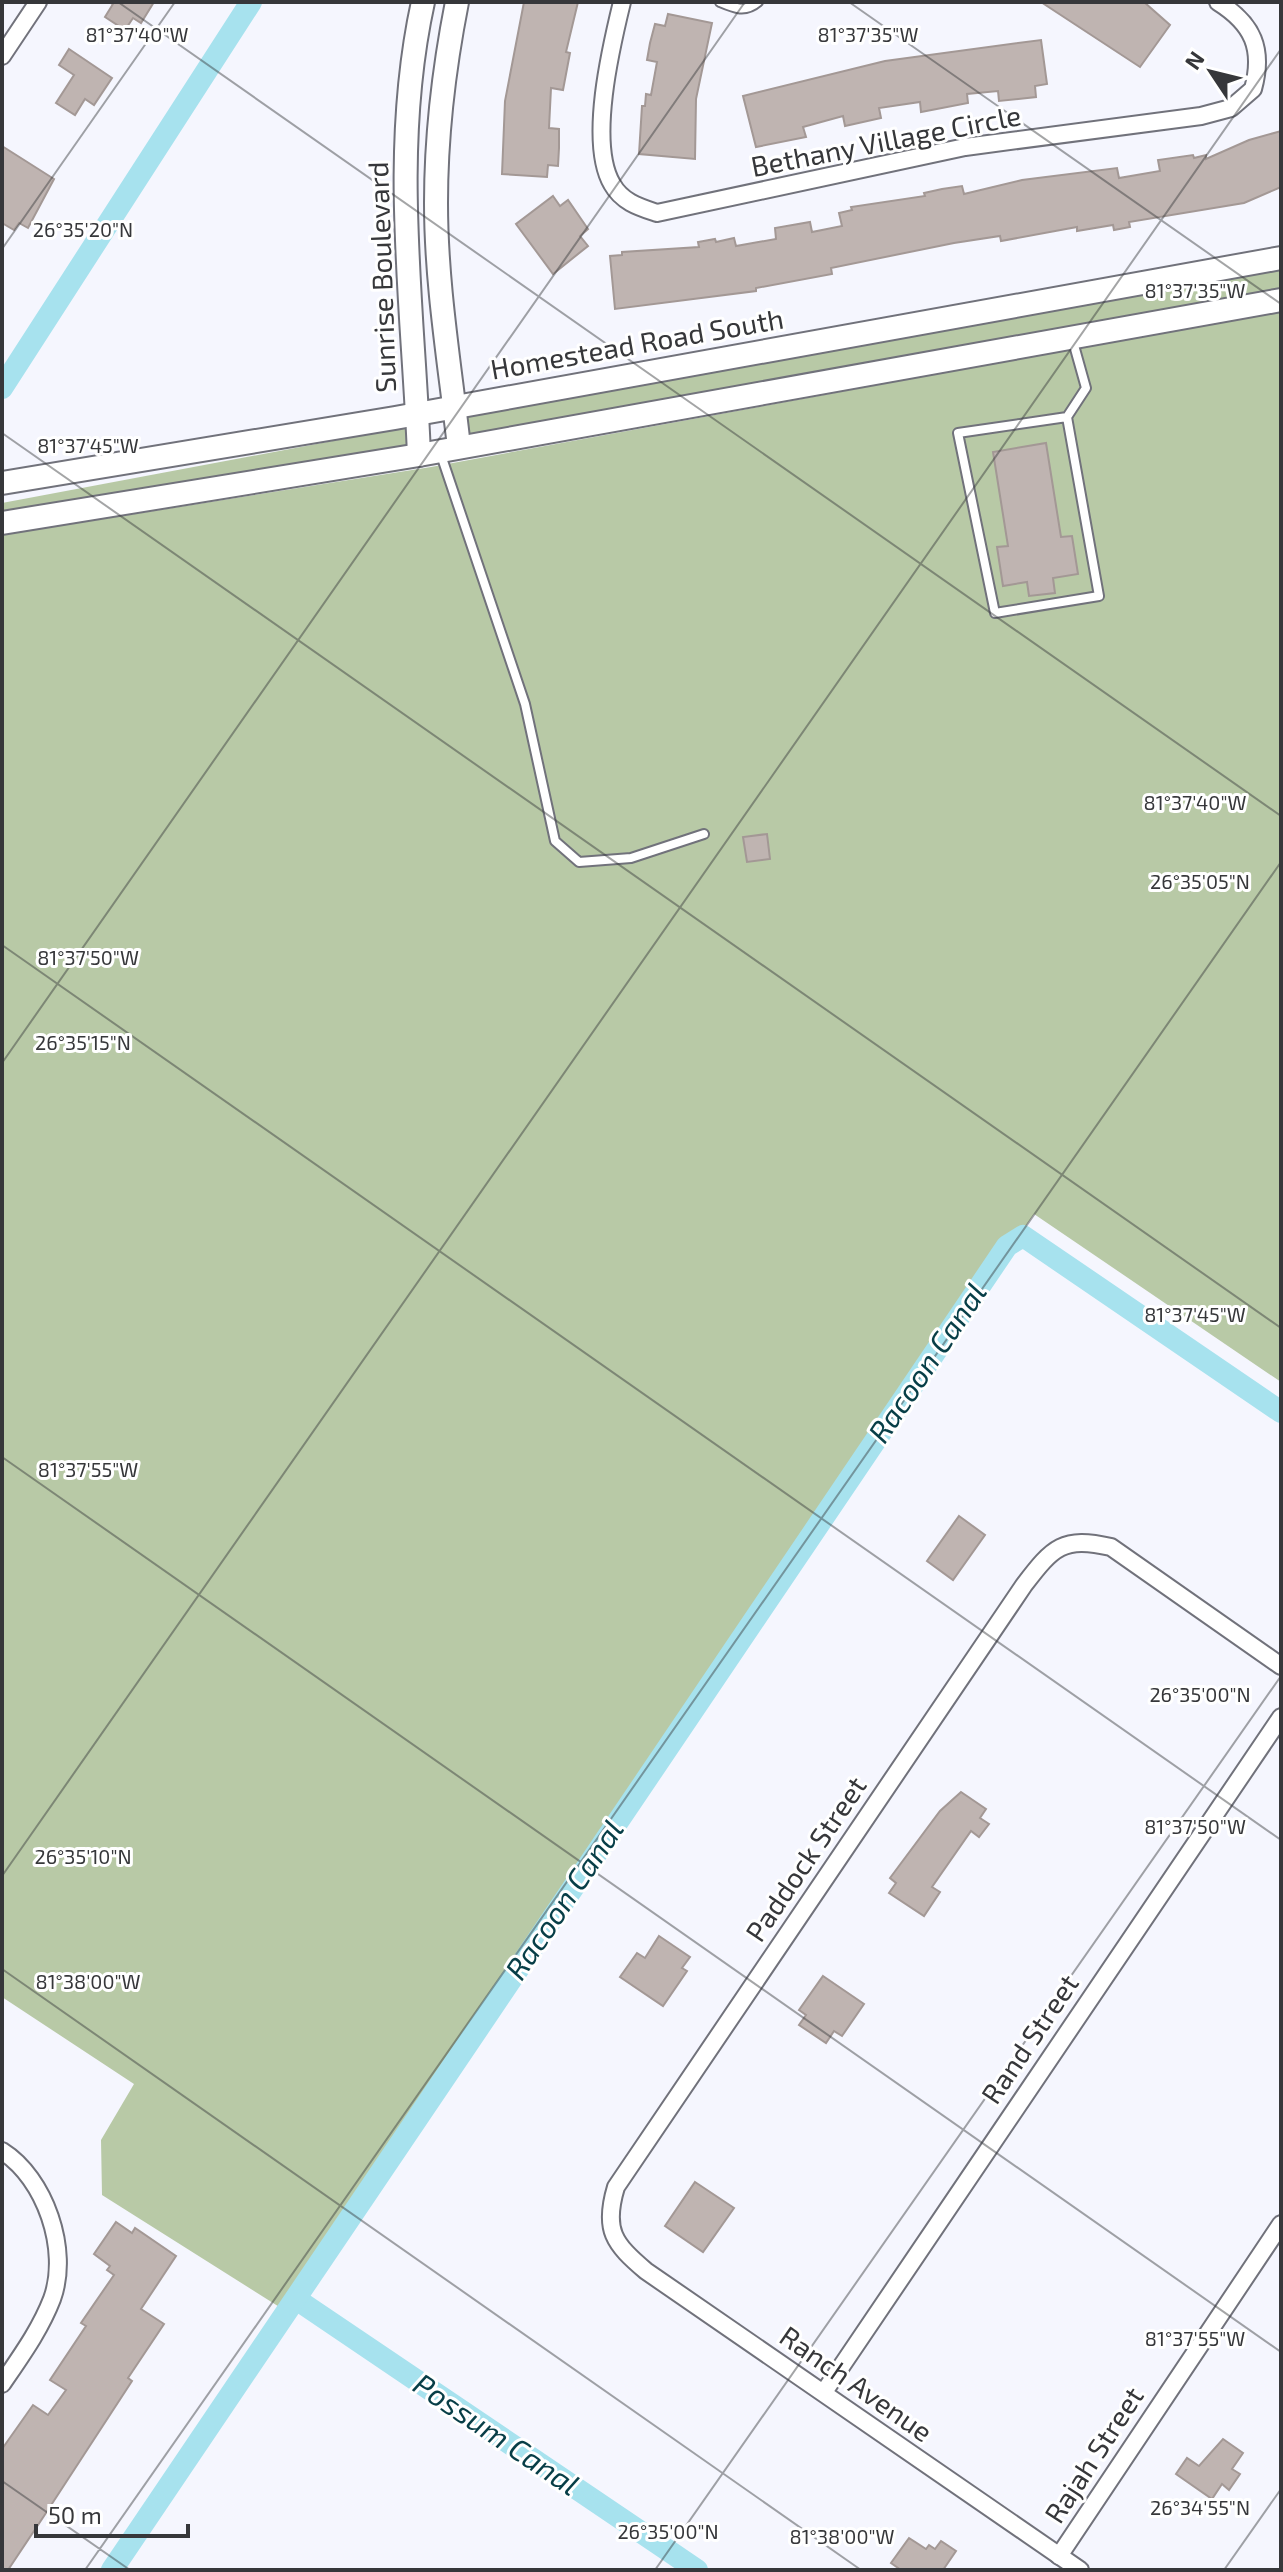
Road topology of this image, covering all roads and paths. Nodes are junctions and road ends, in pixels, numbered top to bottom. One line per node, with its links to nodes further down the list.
1 (38, 2): 8 (street)
2 (423, 2): 13 (main road, Sunrise Boulevard)
3 (457, 2): 12 (main road, Sunrise Boulevard)
4 (622, 2): 7 (street, Bethany Village Circle)
5 (720, 2): 6 (lane)
6 (758, 2)
7 (1218, 2)
8 (2, 56)
9 (1281, 258): 12 (main road, Homestead Road South)
10 (1281, 300): 11 (main road)
11 (1072, 337): 14 (lane); 15 (main road)
12 (455, 407): 13 (main road, Homestead Road South); 15 (main road, Sunrise Boulevard)
13 (417, 414): 15 (main road, Sunrise Boulevard); 16 (main road, Homestead Road South)
14 (1067, 417): 14 (lane)
15 (439, 451): 17 (main road); 18 (lane)
16 (2, 483)
17 (2, 523)
18 (704, 834)
19 (1281, 1666): 23 (street, Paddock Street)
20 (1281, 1717): 25 (street, Rand Street)
21 (2, 2151): 24 (street)
22 (1281, 2224): 26 (street, Rajah Street)
23 (611, 2232): 25 (street, Ranch Avenue)
24 (2, 2384)
25 (824, 2392): 26 (street, Ranch Avenue)
26 (1059, 2556): 27 (street, Ranch Avenue)
27 (1080, 2570)

